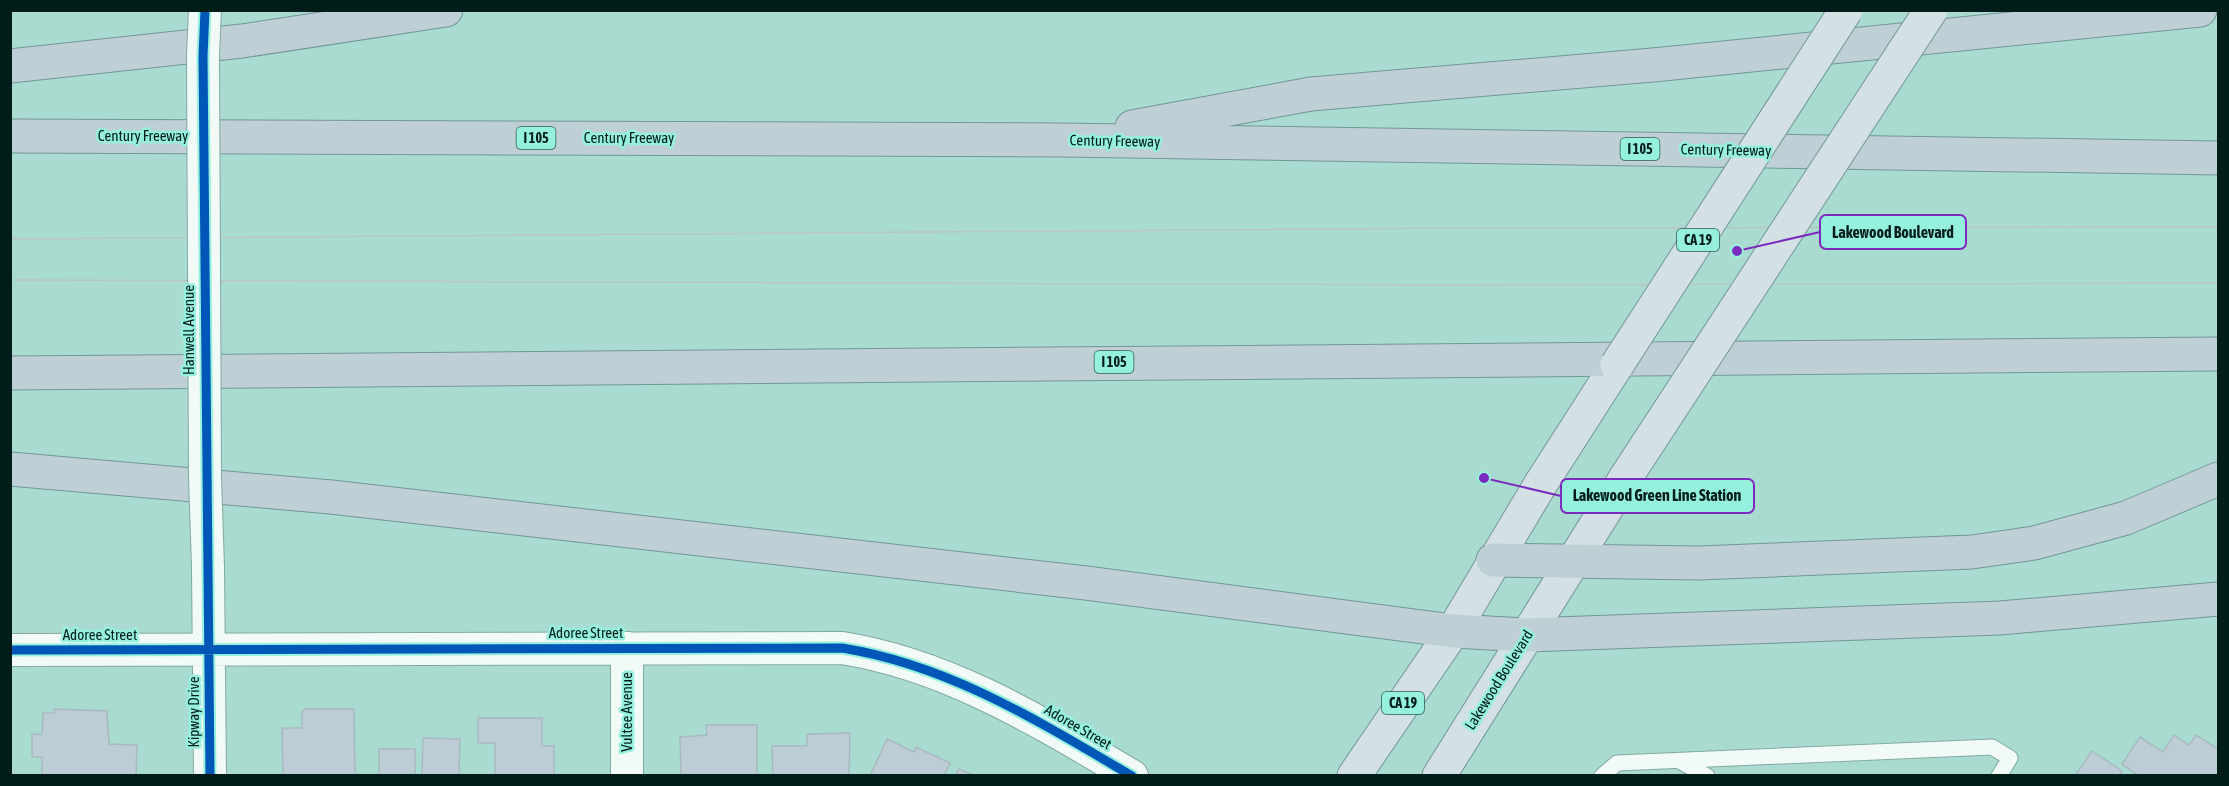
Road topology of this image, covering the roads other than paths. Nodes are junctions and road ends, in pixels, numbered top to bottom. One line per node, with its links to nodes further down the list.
1 (205, 10): 20 (street, Hanwell Avenue, bridge)
2 (446, 10): 6 (highway)
3 (1846, 10): 14 (main road, CA 19, bridge)
4 (1931, 10): 15 (main road, Lakewood Boulevard, bridge)
5 (2200, 10): 8 (highway)
6 (10, 66)
7 (10, 136): 8 (highway, Century Freeway / I 105)
8 (1062, 140): 9 (highway, Century Freeway / I 105)
9 (2218, 158)
10 (2218, 354): 11 (highway, I 105)
11 (10, 373)
12 (10, 469): 17 (highway)
13 (2218, 479): 15 (highway)
14 (1493, 560): 15 (highway); 17 (main road, CA 19)
15 (1571, 563): 18 (main road, Lakewood Boulevard)
16 (2218, 599): 18 (highway)
17 (1453, 631): 18 (highway); 26 (main road, CA 19)
18 (1527, 635): 27 (main road, Lakewood Boulevard)
19 (627, 648): 20 (street, Adoree Street); 24 (street, Vultee Avenue); 25 (street, Adoree Street)
20 (209, 649): 21 (street, Adoree Street); 23 (street, Kipway Drive)
21 (10, 651)
22 (1679, 761): 28 (lane); 29 (lane); 30 (lane)
23 (210, 776)
24 (627, 776)
25 (1132, 776)
26 (1354, 776)
27 (1439, 776)
28 (1602, 776)
29 (1707, 776)
30 (1999, 776)

